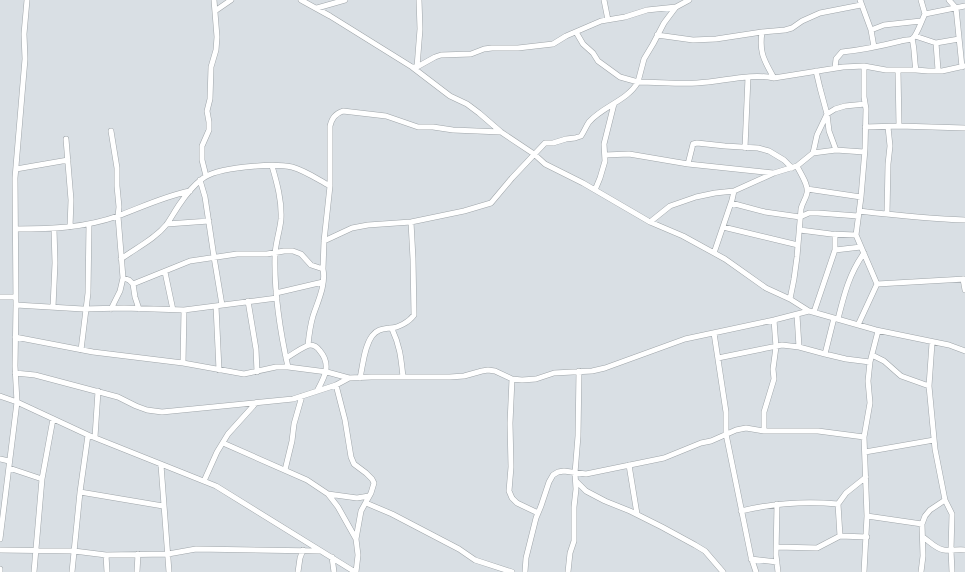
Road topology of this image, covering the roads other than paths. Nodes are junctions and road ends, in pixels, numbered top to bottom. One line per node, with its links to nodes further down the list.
1 (27, 0): 61 (street)
2 (214, 0): 16 (street)
3 (231, 0): 16 (street)
4 (301, 0): 14 (street)
5 (345, 0): 14 (street)
6 (419, 0): 32 (street)
7 (604, 0): 18 (street)
8 (689, 0): 13 (street)
9 (920, 0): 17 (street)
10 (949, 0): 15 (street)
11 (861, 2): 20 (street); 23 (street)
12 (965, 6): 15 (street)
13 (676, 7): 18 (street); 25 (street)
14 (317, 8): 32 (street)
15 (956, 8): 17 (street); 24 (street)
16 (216, 11): 63 (street)
17 (925, 14): 19 (street)
18 (608, 20): 22 (street)
19 (921, 21): 20 (street); 26 (street)
20 (871, 30): 29 (street)
21 (965, 30): 24 (street)
22 (576, 32): 32 (street); 40 (street)
23 (762, 32): 25 (street); 39 (street)
24 (958, 32): 27 (street)
25 (657, 36): 40 (street)
26 (913, 38): 28 (street); 29 (street); 34 (street)
27 (959, 39): 28 (street); 31 (street)
28 (936, 43): 35 (street)
29 (874, 47): 33 (street)
30 (864, 66): 33 (street); 37 (street); 42 (street)
31 (964, 66): 35 (street)
32 (414, 67): 49 (street)
33 (834, 68): 36 (street)
34 (916, 70): 35 (street); 37 (street)
35 (938, 70)
36 (816, 71): 39 (street); 43 (street)
37 (898, 71): 44 (street)
38 (748, 77): 39 (street); 40 (street); 51 (street)
39 (774, 78)
40 (638, 82): 41 (street)
41 (614, 104): 55 (street); 56 (street)
42 (865, 104): 43 (street); 45 (street)
43 (828, 114): 52 (street); 54 (street)
44 (899, 126): 46 (street); 47 (street)
45 (865, 127): 46 (street); 53 (street)
46 (888, 127): 73 (street)
47 (965, 128)
48 (111, 131): 74 (street)
49 (501, 132): 55 (street); 65 (street)
50 (66, 139): 57 (street)
51 (745, 148): 58 (street); 60 (street)
52 (836, 150): 53 (street); 54 (street)
53 (864, 152): 70 (street)
54 (813, 153): 60 (street)
55 (534, 154): 67 (street); 78 (street)
56 (605, 155): 58 (street); 67 (street)
57 (68, 160): 61 (street); 82 (street)
58 (688, 164): 62 (street)
59 (272, 166): 63 (street); 65 (street); 93 (street)
60 (794, 167): 62 (street); 66 (street)
61 (16, 169): 84 (street)
62 (774, 173): 69 (street)
63 (206, 176): 64 (street)
64 (200, 180): 68 (street); 77 (street)
65 (330, 186): 89 (street)
66 (807, 189): 70 (street); 75 (street)
67 (595, 190): 79 (street)
68 (191, 191): 74 (street); 81 (street)
69 (734, 191): 71 (street); 79 (street)
70 (861, 197): 72 (street)
71 (731, 203): 75 (street); 83 (street)
72 (858, 214): 73 (street); 75 (street); 88 (street)
73 (887, 214): 76 (street)
74 (118, 216): 80 (street); 97 (street)
75 (800, 217): 86 (street)
76 (965, 220)
77 (209, 221): 81 (street); 96 (street)
78 (411, 222): 89 (street); 124 (street)
79 (650, 222): 94 (street)
80 (89, 224): 82 (street); 114 (street)
81 (167, 224): 97 (street)
82 (70, 227): 85 (street)
83 (723, 227): 90 (street); 94 (street)
84 (16, 229): 85 (street); 108 (street)
85 (54, 229): 113 (street)
86 (800, 230): 87 (street); 90 (street)
87 (836, 234): 88 (street); 92 (street)
88 (856, 235): 91 (street)
89 (324, 241): 98 (street)
90 (798, 245): 109 (street)
91 (861, 247): 92 (street); 95 (street)
92 (835, 250): 119 (street)
93 (275, 253): 96 (street); 98 (street); 106 (street)
94 (714, 253): 109 (street)
95 (864, 254): 104 (street); 121 (street)
96 (214, 257): 99 (street); 112 (street)
97 (120, 259): 100 (street)
98 (323, 269): 102 (street)
99 (165, 272): 103 (street); 117 (street)
100 (122, 278): 103 (street); 115 (street)
101 (964, 279): 104 (street); 105 (street)
102 (323, 282): 106 (street); 129 (street)
103 (133, 284): 116 (street)
104 (877, 284): 123 (street)
105 (965, 290)
106 (276, 295): 110 (street); 136 (street)
107 (0, 297): 108 (street)
108 (16, 297): 111 (street)
109 (790, 299): 119 (street)
110 (248, 301): 112 (street); 143 (street)
111 (16, 305): 113 (street); 127 (street)
112 (219, 306): 118 (street); 141 (street)
113 (53, 307): 114 (street)
114 (86, 309): 115 (street); 132 (street)
115 (111, 309): 116 (street)
116 (139, 309): 117 (street)
117 (173, 310): 118 (street)
118 (184, 310): 139 (street)
119 (812, 312): 120 (street); 121 (street)
120 (797, 315): 122 (street); 131 (street)
121 (836, 318): 123 (street); 134 (street)
122 (774, 320): 126 (street); 130 (street)
123 (858, 325): 125 (street)
124 (392, 328): 146 (street); 148 (street)
125 (878, 330): 128 (street); 135 (street)
126 (714, 333): 137 (street); 142 (street)
127 (15, 337): 132 (street); 145 (street)
128 (932, 342): 133 (street); 151 (street)
129 (308, 345): 136 (street); 144 (street)
130 (776, 347): 131 (street); 137 (street); 159 (street)
131 (799, 347): 134 (street)
132 (81, 350): 139 (street)
133 (965, 351)
134 (825, 354): 138 (street)
135 (872, 355): 138 (street); 151 (street)
136 (286, 358): 140 (street)
137 (718, 358): 160 (street)
138 (870, 362): 162 (street)
139 (183, 363): 141 (street)
140 (288, 367): 143 (street); 144 (street)
141 (219, 370): 143 (street)
142 (580, 371): 149 (street); 173 (street)
143 (257, 372)
144 (327, 372): 147 (street); 153 (street)
145 (15, 373): 152 (street); 156 (street)
146 (403, 377): 148 (street); 149 (street)
147 (349, 378): 148 (street); 150 (street)
148 (360, 378)
149 (512, 378): 189 (street)
150 (336, 385): 153 (street); 180 (street)
151 (929, 386): 164 (street)
152 (98, 391): 157 (street); 163 (street)
153 (317, 391): 155 (street)
154 (0, 396): 156 (street)
155 (302, 396): 157 (street); 172 (street)
156 (17, 402): 158 (street); 168 (street)
157 (255, 403): 165 (street)
158 (53, 419): 161 (street); 175 (street)
159 (764, 431): 160 (street); 162 (street)
160 (726, 434): 170 (street); 188 (street)
161 (88, 435): 163 (street); 178 (street)
162 (864, 436): 166 (street)
163 (95, 437): 169 (street)
164 (934, 440): 166 (street); 182 (street)
165 (222, 443): 172 (street); 176 (street)
166 (865, 452): 174 (street)
167 (0, 459): 168 (street)
168 (9, 461): 171 (street)
169 (161, 465): 176 (street); 186 (street)
170 (628, 465): 173 (street); 190 (street)
171 (9, 468): 175 (street); 193 (street)
172 (284, 470): 179 (street)
173 (575, 473): 177 (street); 189 (street)
174 (866, 477): 185 (street); 191 (street)
175 (42, 479): 204 (street)
176 (204, 481): 206 (street)
177 (576, 481): 190 (street); 223 (street)
178 (80, 492): 186 (street); 205 (street)
179 (328, 494): 181 (street); 198 (street)
180 (369, 496): 181 (street); 183 (street)
181 (357, 498): 187 (street)
182 (945, 500): 192 (street); 202 (street)
183 (366, 503): 187 (street); 221 (street)
184 (777, 504): 185 (street); 188 (street); 199 (street)
185 (838, 504): 194 (street)
186 (163, 506): 208 (street)
187 (361, 511): 198 (street)
188 (741, 511): 211 (street)
189 (538, 513): 222 (street)
190 (637, 514): 224 (street)
191 (867, 516): 192 (street); 195 (street)
192 (922, 524): 196 (street)
193 (0, 532): 197 (street)
194 (840, 536): 195 (street); 199 (street)
195 (866, 537): 227 (street)
196 (923, 537): 202 (street); 228 (street)
197 (0, 539)
198 (356, 539): 220 (street)
199 (777, 547): 212 (street)
200 (0, 550): 204 (street)
201 (303, 550): 206 (street); 208 (street); 218 (street)
202 (951, 550): 203 (street); 229 (street)
203 (965, 550)
204 (35, 551): 205 (street); 213 (street)
205 (74, 551): 209 (street); 214 (street)
206 (321, 551): 210 (street)
207 (138, 554): 208 (street); 209 (street); 216 (street)
208 (168, 554): 217 (street)
209 (106, 555): 215 (street)
210 (332, 557): 219 (street); 220 (street)
211 (752, 559): 212 (street); 225 (street)
212 (777, 562): 226 (street)
213 (34, 572)
214 (72, 572)
215 (107, 572)
216 (137, 572)
217 (169, 572)
218 (298, 572)
219 (334, 572)
220 (355, 572)
221 (512, 572)
222 (525, 572)
223 (568, 572)
224 (723, 572)
225 (756, 572)
226 (778, 572)
227 (864, 572)
228 (921, 572)
229 (952, 572)

